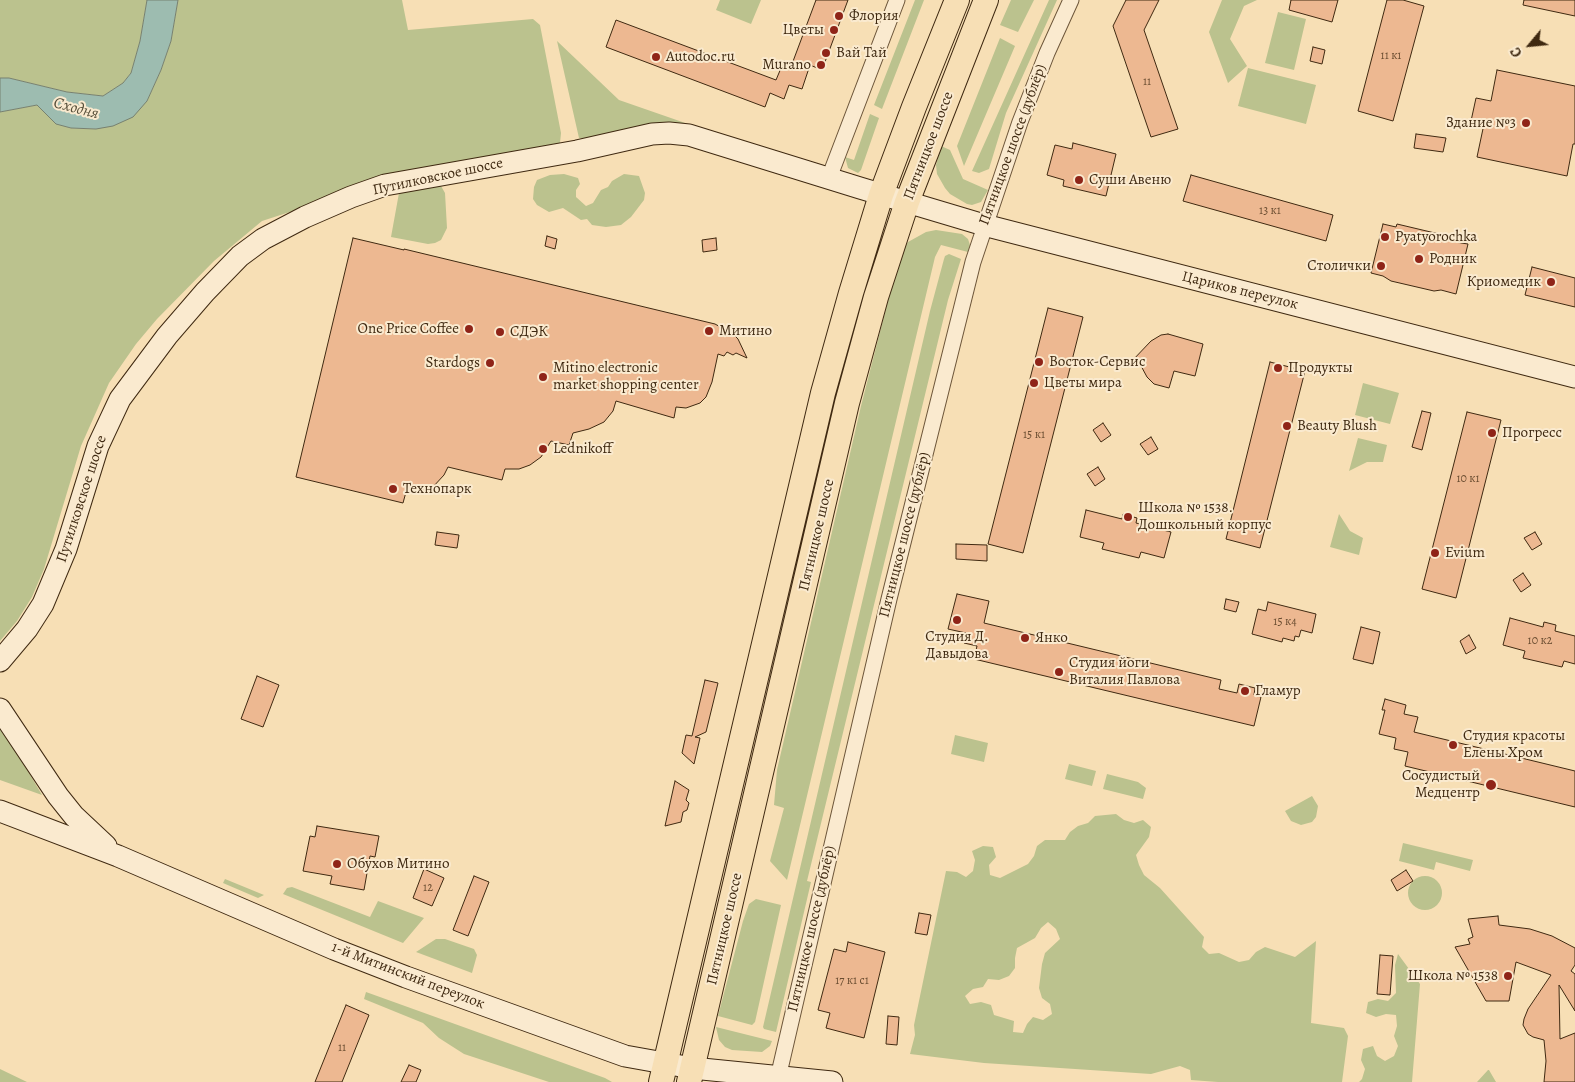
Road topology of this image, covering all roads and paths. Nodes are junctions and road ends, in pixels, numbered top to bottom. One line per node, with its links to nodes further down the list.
1 (897, 0): 5 (street)
2 (957, 0): 6 (main road, Пятницкое шоссе)
3 (986, 0): 7 (main road, Пятницкое шоссе)
4 (1071, 0): 8 (street, Пятницкое шоссе (дублёр))
5 (829, 178): 6 (street, Путилковское шоссе); 10 (street, Путилковское шоссе)
6 (881, 195): 7 (street, Путилковское шоссе); 14 (main road, Пятницкое шоссе)
7 (907, 202): 8 (street, Цариков переулок); 15 (main road, Пятницкое шоссе)
8 (984, 225): 9 (street, Цариков переулок); 16 (street, Пятницкое шоссе (дублёр))
9 (1575, 377)
10 (0, 661)
11 (0, 709): 13 (street)
12 (0, 811): 13 (street, 1-й Митинский переулок)
13 (118, 856): 14 (street, 1-й Митинский переулок)
14 (663, 1073): 15 (street, 1-й Митинский переулок)
15 (690, 1075): 16 (street, 1-й Митинский переулок)
16 (778, 1079): 17 (street, 1-й Митинский переулок)
17 (832, 1082)

